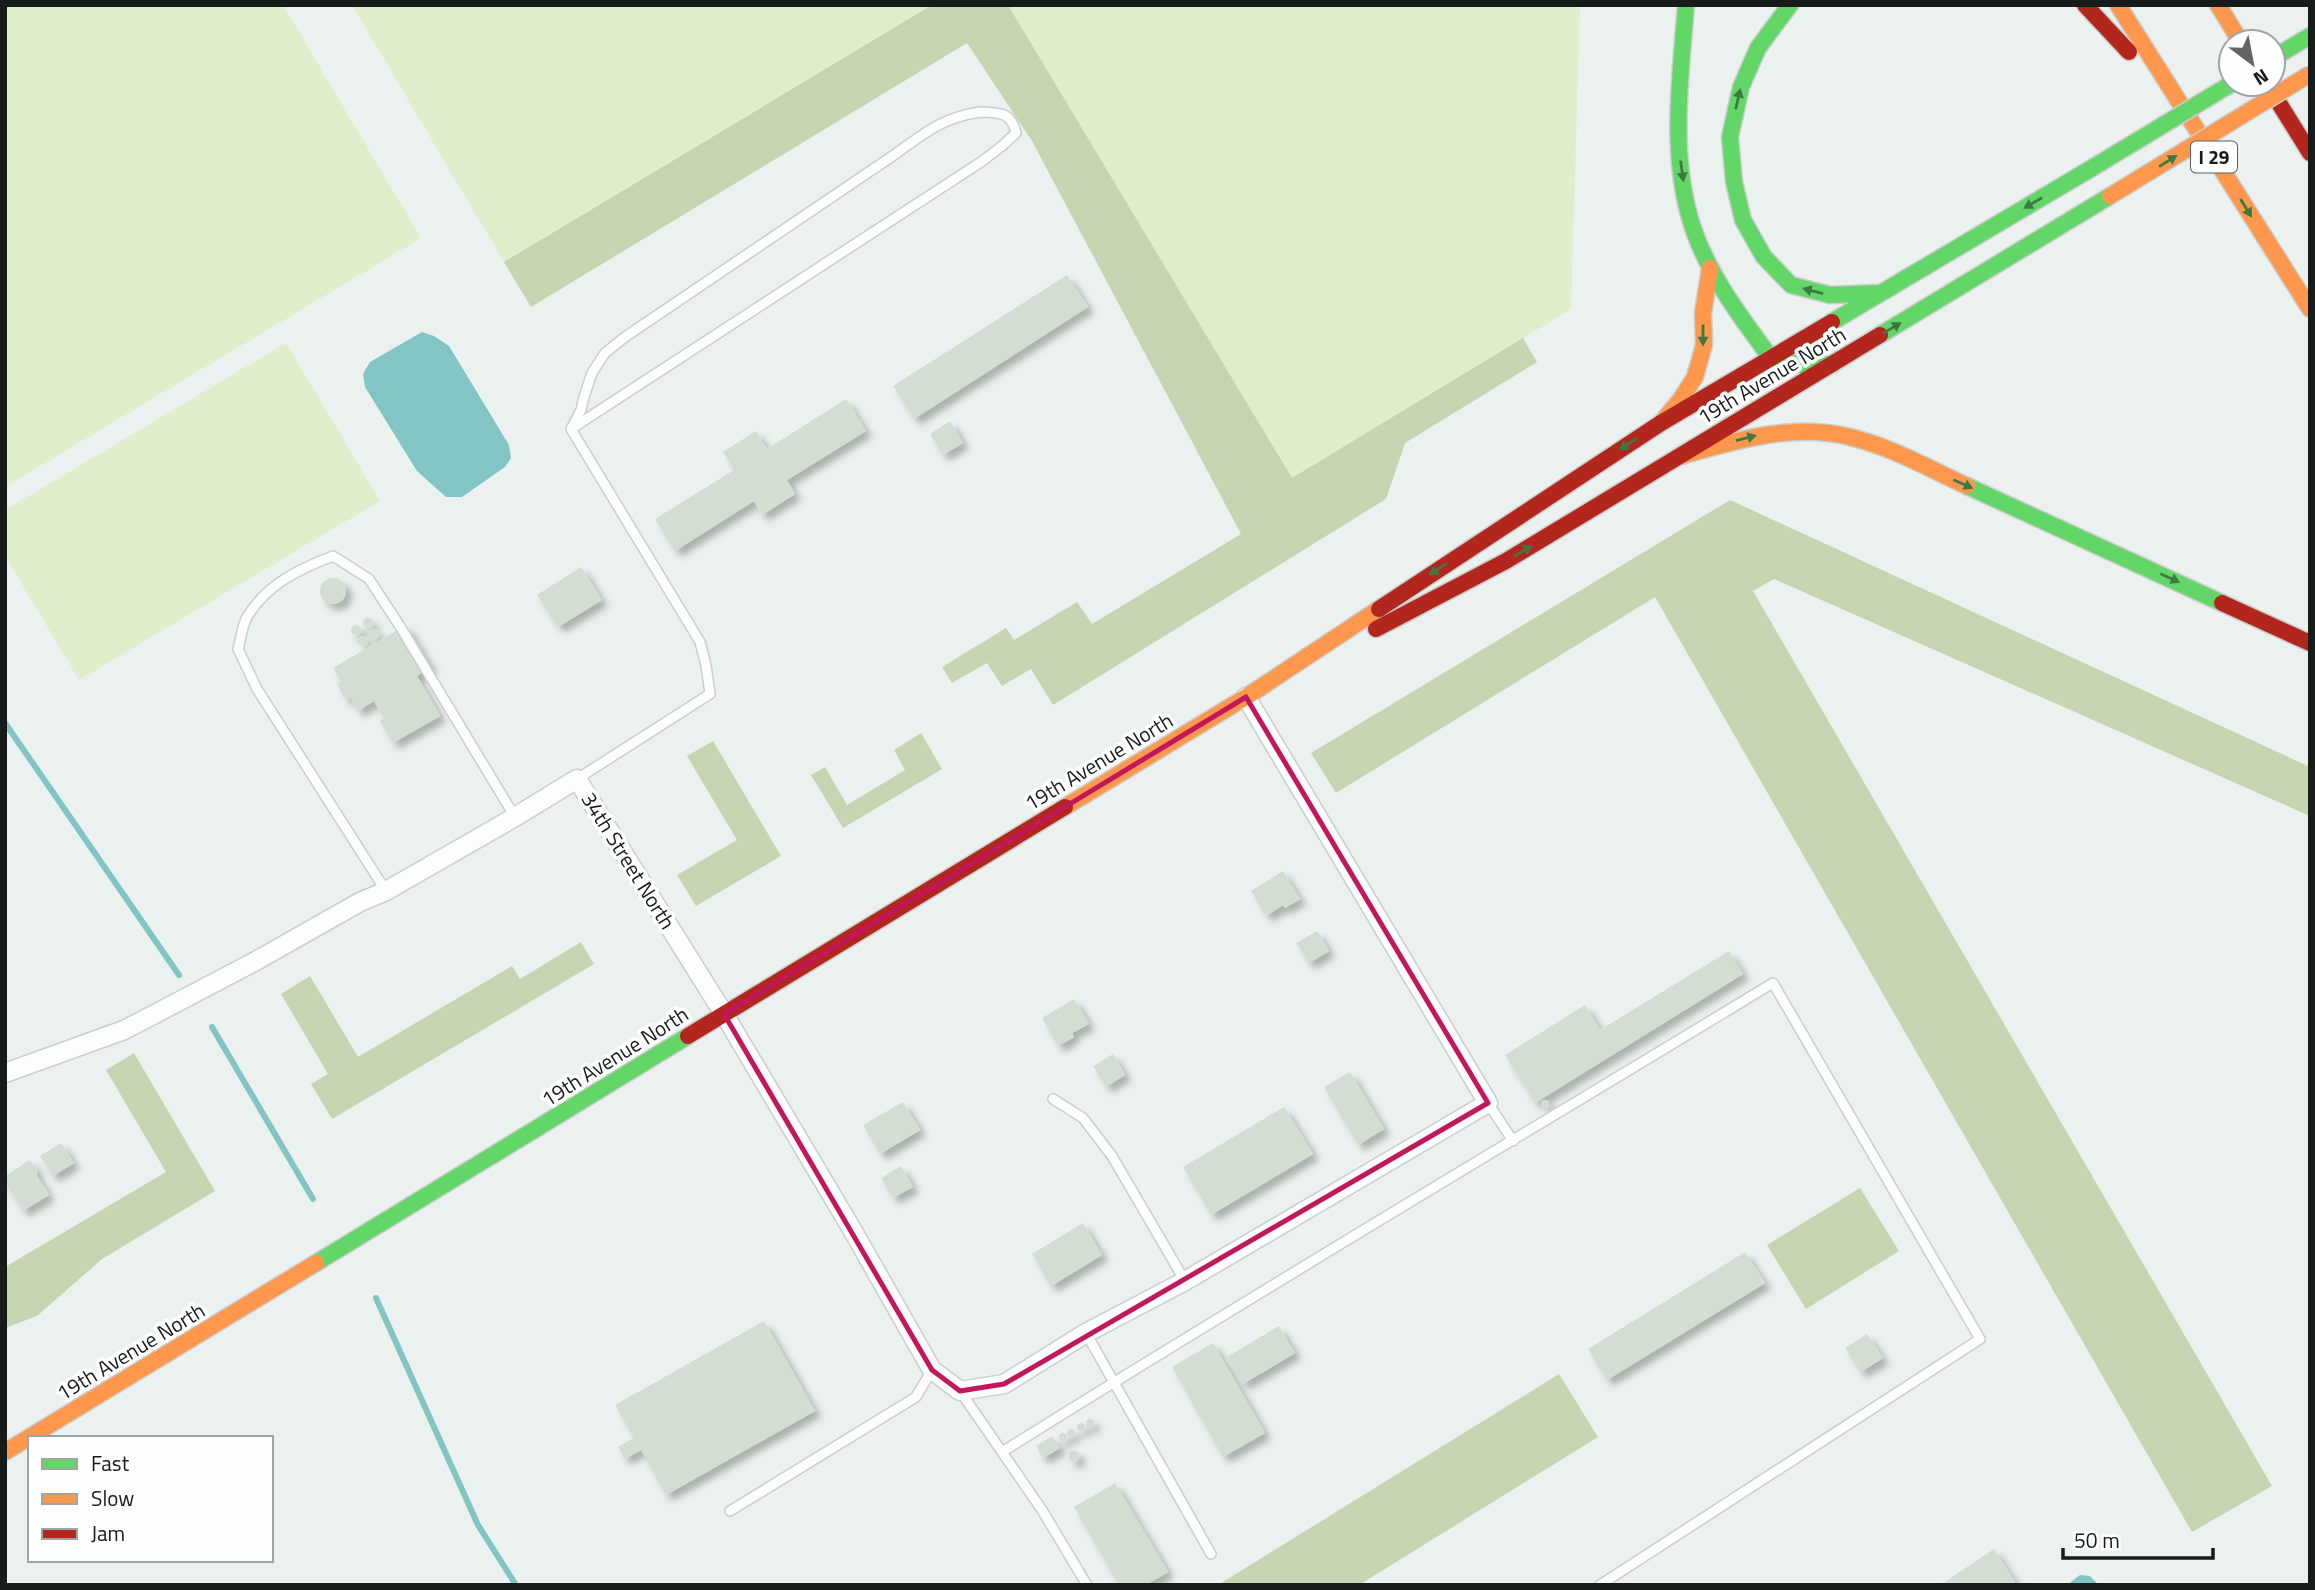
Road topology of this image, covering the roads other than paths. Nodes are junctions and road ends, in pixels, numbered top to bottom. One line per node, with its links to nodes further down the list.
1 (1686, 5): 14 (main road, one-way to 14)
2 (1790, 5): 15 (main road, one-way to 2)
3 (2085, 5): 12 (main road)
4 (2118, 5): 12 (main road, I 29)
5 (2218, 5): 6 (main road)
6 (2232, 28)
7 (2310, 36): 8 (main road)
8 (2287, 50)
9 (2310, 74): 18 (main road, 19th Avenue North, one-way to 9, bridge)
10 (2217, 92): 15 (main road, 19th Avenue North, one-way to 15, bridge)
11 (2276, 98): 13 (main road)
12 (2194, 124): 16 (main road, I 29, one-way to 16)
13 (2307, 147)
14 (1710, 268): 17 (main road); 19 (main road, one-way to 19)
15 (1880, 293): 17 (main road, 19th Avenue North)
16 (2310, 309)
17 (1770, 357): 18 (main road); 19 (main road, 19th Avenue North)
18 (1833, 364): 21 (main road, 19th Avenue North)
19 (1661, 423): 23 (main road, 19th Avenue North, one-way to 23)
20 (571, 429): 20 (lane); 24 (lane, 34th Street North)
21 (1681, 456): 22 (main road, one-way to 22); 23 (main road, 19th Avenue North, one-way to 21)
22 (2310, 643)
23 (1246, 697): 27 (main road, 19th Avenue North); 30 (street)
24 (576, 779): 25 (street); 27 (street, 34th Street North)
25 (515, 817): 26 (street); 26 (lane)
26 (386, 891): 28 (street)
27 (724, 1014): 34 (street, 34th Street North); 37 (main road, 19th Avenue North)
28 (5, 1073)
29 (1053, 1099): 32 (lane)
30 (1488, 1102): 31 (lane); 32 (street)
31 (1513, 1141): 35 (lane); 44 (lane)
32 (1185, 1280): 33 (street)
33 (1086, 1333): 35 (lane); 36 (street)
34 (932, 1370): 36 (street); 41 (lane)
35 (1114, 1382): 40 (lane); 42 (lane)
36 (960, 1391): 40 (lane)
37 (31, 1436)
38 (28, 1438): 39 (main road, 19th Avenue North)
39 (5, 1452)
40 (1002, 1452): 43 (lane)
41 (730, 1511)
42 (1211, 1554)
43 (1087, 1585)
44 (1600, 1585)

